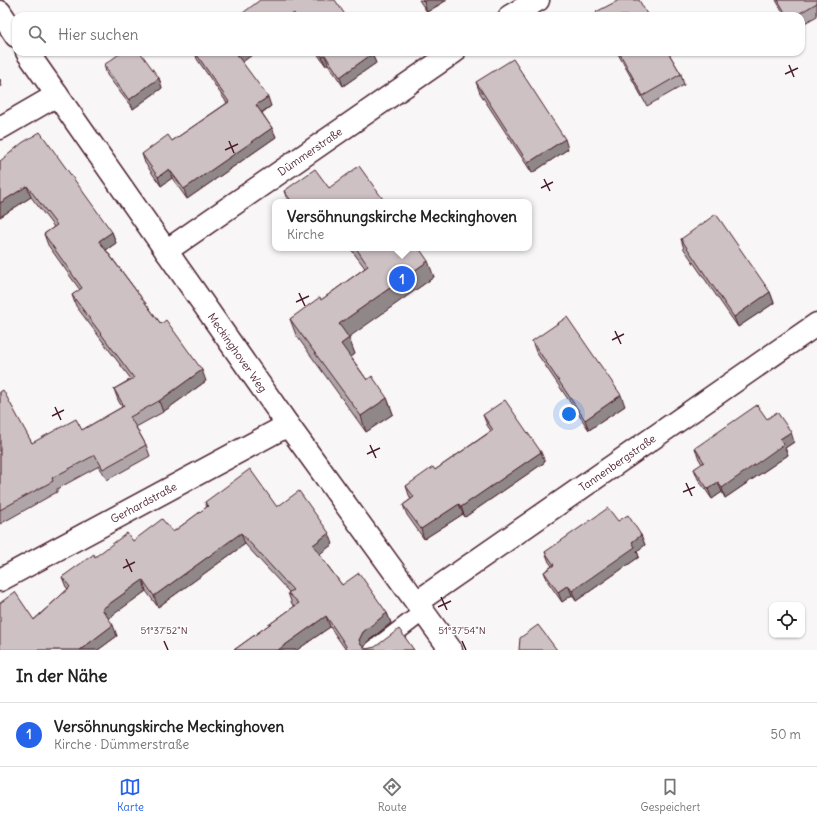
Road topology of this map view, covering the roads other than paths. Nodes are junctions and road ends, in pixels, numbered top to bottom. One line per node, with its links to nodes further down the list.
1 (538, 0): 3 (street)
2 (0, 12): 4 (street)
3 (517, 12)
4 (12, 30)
5 (30, 56): 7 (street, Meckinghover Weg)
6 (448, 56): 9 (street, Dümmerstraße)
7 (57, 95): 8 (street); 9 (street, Meckinghover Weg)
8 (0, 128)
9 (166, 251): 11 (street, Meckinghover Weg)
10 (817, 324): 13 (street, Tannenbergstraße)
11 (288, 425): 12 (street, Gerhardstraße); 13 (street, Meckinghover Weg)
12 (0, 580)
13 (420, 607): 14 (lane); 15 (street, Meckinghover Weg)
14 (373, 650)
15 (451, 650)

